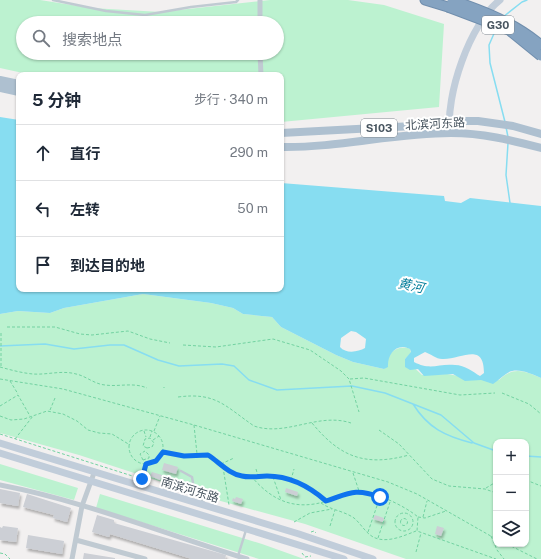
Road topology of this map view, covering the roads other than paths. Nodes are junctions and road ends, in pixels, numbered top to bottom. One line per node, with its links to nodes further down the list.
1 (53, 0): 2 (lane)
2 (238, 0)
3 (260, 0): 7 (street)
4 (425, 0): 6 (highway, G30)
5 (500, 0): 16 (main road)
6 (451, 2): 8 (highway, G30, bridge); 9 (highway, G30, bridge)
7 (260, 16)
8 (541, 45)
9 (541, 56)
10 (260, 60): 11 (street)
11 (261, 72)
12 (0, 80): 13 (main road)
13 (16, 83)
14 (0, 88): 15 (main road)
15 (16, 91)
16 (448, 121): 17 (main road, 北滨河东路 / S103); 18 (main road); 19 (main road, 北滨河东路 / S103)
17 (284, 133)
18 (450, 133): 20 (main road, 北滨河东路 / S103); 21 (main road, 北滨河东路 / S103)
19 (541, 134)
20 (284, 147)
21 (541, 148)
22 (0, 443): 25 (main road, 南滨河东路)
23 (0, 453): 26 (main road, 南滨河东路)
24 (181, 471): 28 (lane)
25 (94, 473): 26 (street); 29 (main road, 南滨河东路)
26 (90, 482): 30 (street); 32 (main road, 南滨河东路)
27 (0, 485): 30 (street)
28 (191, 489): 29 (lane); 31 (lane)
29 (158, 492): 31 (main road, 南滨河东路)
30 (82, 506): 33 (street); 35 (street)
31 (207, 507): 34 (main road, 南滨河东路)
32 (246, 530): 35 (lane); 39 (main road, 南滨河东路)
33 (76, 540): 36 (street); 37 (street)
34 (342, 550): 39 (main road); 40 (main road, 南滨河东路)
35 (238, 556): 38 (street)
36 (72, 559)
37 (145, 559)
38 (247, 559)
39 (342, 559)
40 (373, 559)

